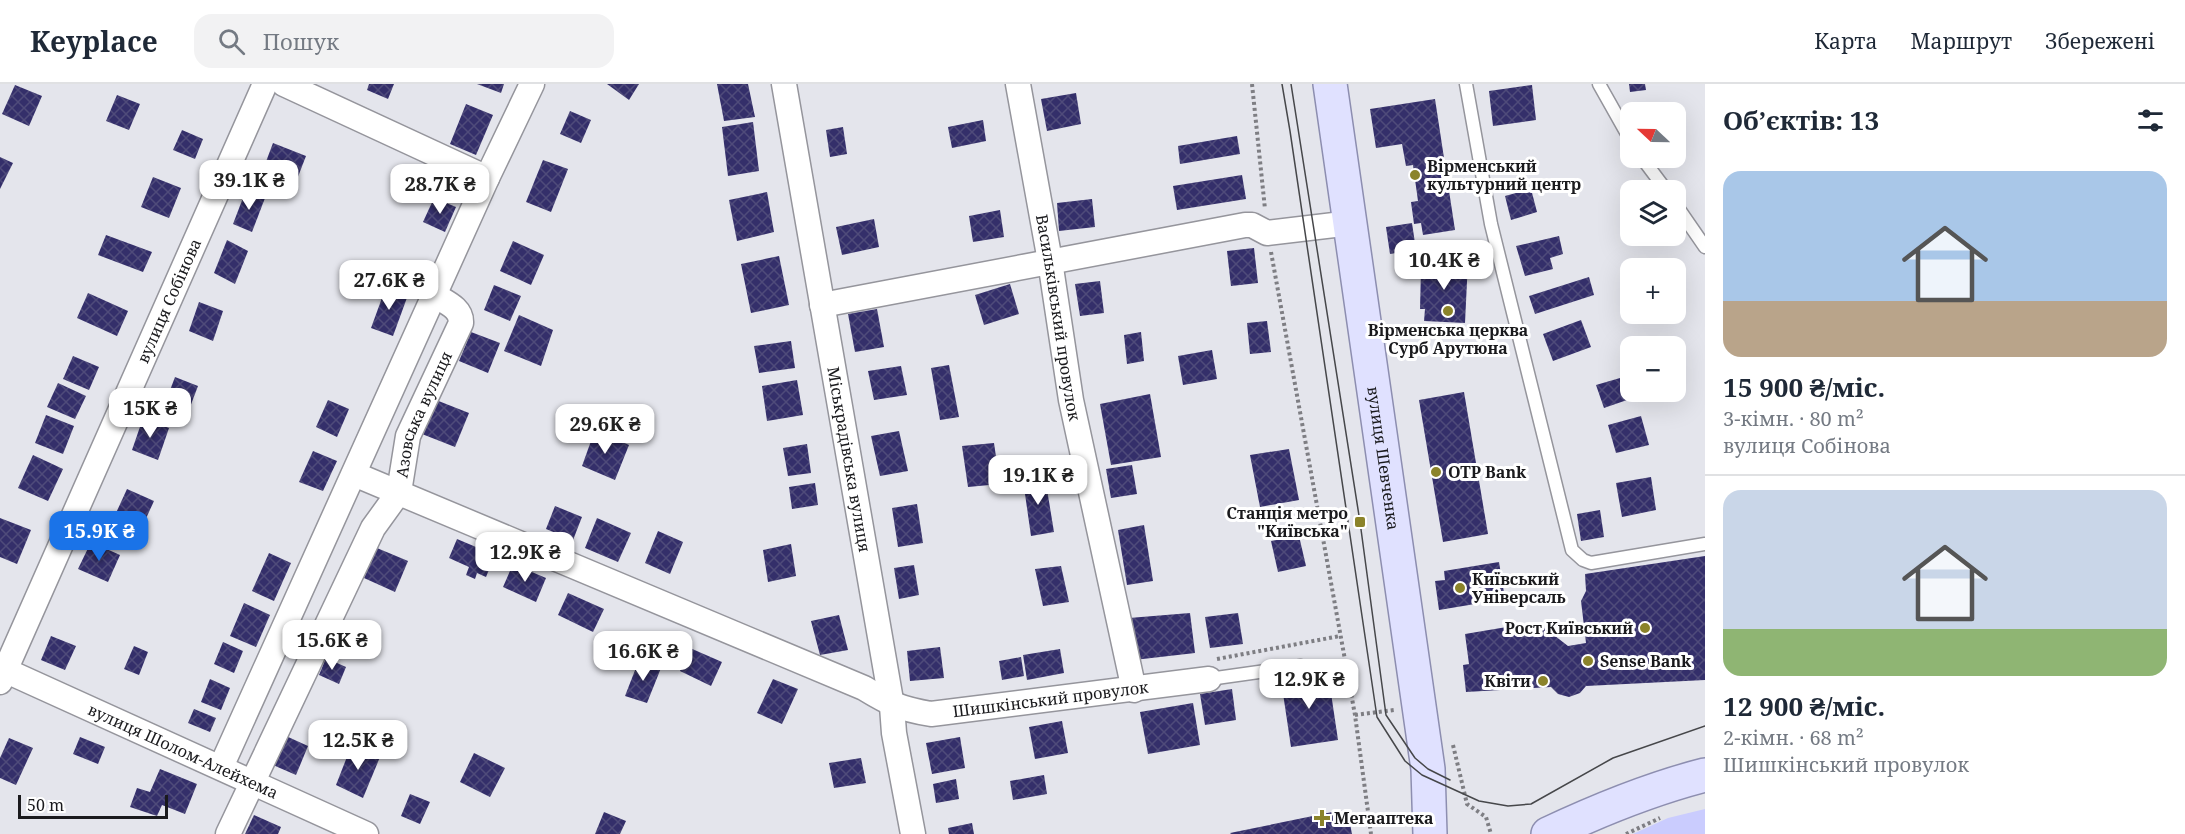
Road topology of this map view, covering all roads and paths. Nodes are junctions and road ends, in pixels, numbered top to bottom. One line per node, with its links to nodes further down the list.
1 (265, 84): 25 (street, вулиця Собінова)
2 (284, 84): 11 (street)
3 (532, 84): 11 (street)
4 (784, 84): 18 (street, Міськрадівська вулиця)
5 (1018, 84): 16 (street, Васильківський провулок)
6 (1251, 84): 14 (path)
7 (1330, 84): 13 (main road, вулиця Шевченка)
8 (1466, 84): 21 (lane)
9 (1599, 84): 10 (lane)
10 (1620, 121)
11 (487, 178): 17 (street)
12 (1686, 219): 15 (lane)
13 (1351, 223): 14 (street); 27 (main road, вулиця Шевченка)
14 (1267, 233): 16 (street); 22 (path)
15 (1705, 247)
16 (1050, 261): 18 (street); 26 (street, Васильківський провулок)
17 (434, 295): 19 (street); 20 (street, Азовська вулиця)
18 (822, 305): 28 (street, Міськрадівська вулиця)
19 (354, 474): 20 (street); 31 (street)
20 (399, 492): 28 (street); 33 (street, Азовська вулиця)
21 (1705, 544)
22 (1341, 636): 24 (path); 29 (path)
23 (1301, 666): 24 (lane)
24 (1210, 671): 26 (street, Шишкінський провулок)
25 (2, 673): 31 (street, вулиця Шолом-Алейхема)
26 (1134, 690): 28 (street, Шишкінський провулок)
27 (1419, 705): 29 (path); 39 (main road, вулиця Шевченка)
28 (892, 706): 37 (street, Міськрадівська вулиця)
29 (1355, 715): 38 (path)
30 (1453, 743): 40 (path)
31 (221, 767): 33 (street, вулиця Шолом-Алейхема)
32 (1705, 775): 41 (main road)
33 (251, 783): 35 (street, Азовська вулиця); 36 (street, вулиця Шолом-Алейхема)
34 (1668, 814): 42 (path)
35 (228, 834)
36 (366, 834)
37 (913, 834)
38 (1371, 834)
39 (1430, 834)
40 (1491, 834)
41 (1548, 834)
42 (1626, 834)

